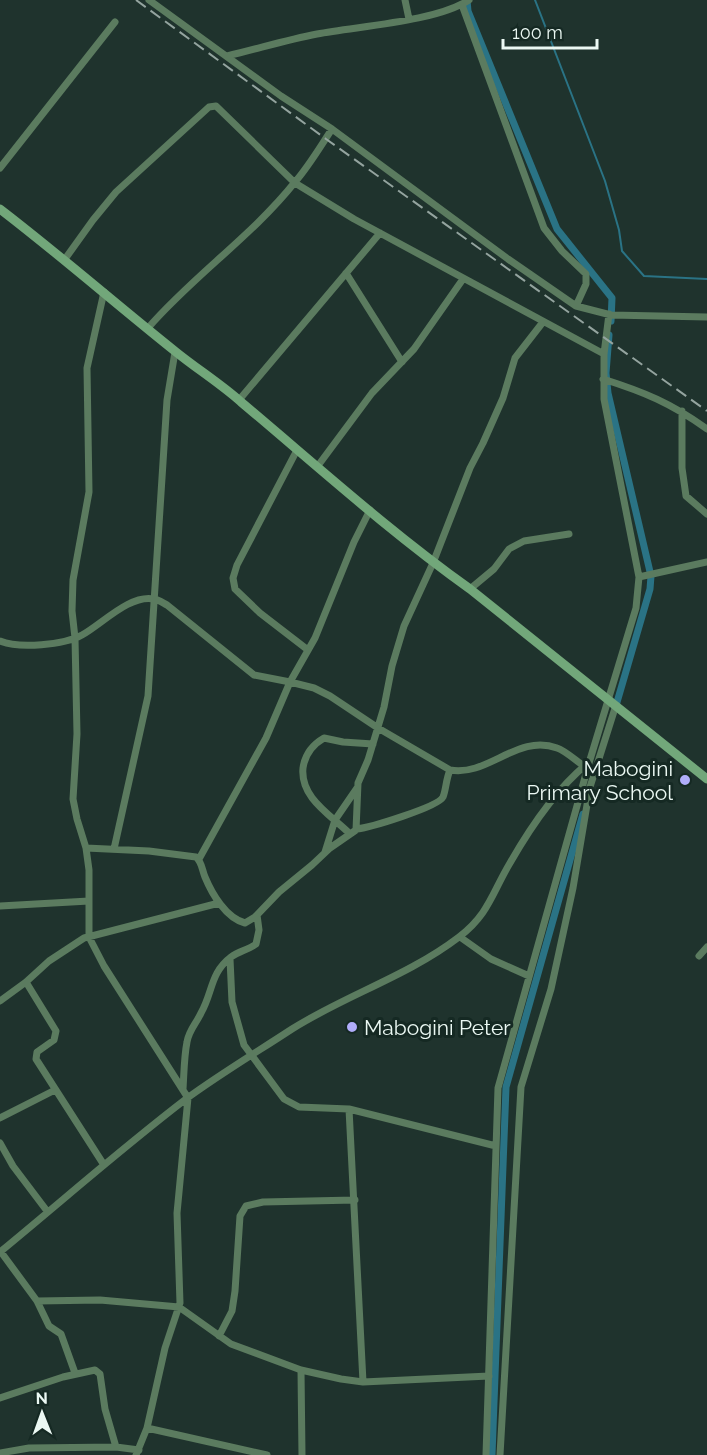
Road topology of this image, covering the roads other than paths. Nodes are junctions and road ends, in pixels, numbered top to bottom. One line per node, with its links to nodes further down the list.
1 (150, 0): 7 (street)
2 (405, 0): 5 (street)
3 (469, 0): 4 (street)
4 (462, 4): 5 (street); 17 (street)
5 (409, 19): 7 (street)
6 (115, 22): 9 (street)
7 (227, 56): 8 (street)
8 (332, 129): 10 (street); 17 (street)
9 (0, 168)
10 (295, 183): 12 (street); 13 (street); 21 (street)
11 (0, 208): 13 (street)
12 (380, 233): 14 (street); 15 (street)
13 (65, 259): 16 (street)
14 (346, 273): 24 (street); 26 (street)
15 (463, 279): 20 (street); 24 (street)
16 (104, 292): 21 (street); 39 (street)
17 (576, 306): 18 (street)
18 (609, 314): 19 (street); 23 (street)
19 (707, 317)
20 (543, 322): 23 (street); 35 (street)
21 (148, 328): 22 (street)
22 (176, 352): 26 (street); 38 (street)
23 (604, 354): 25 (street)
24 (402, 362): 30 (street)
25 (606, 380): 27 (street); 36 (street)
26 (239, 400): 29 (street)
27 (682, 411): 28 (street); 32 (street)
28 (707, 429)
29 (297, 450): 30 (street); 41 (street)
30 (317, 467): 31 (street)
31 (370, 510): 35 (street); 41 (street)
32 (707, 514)
33 (569, 534): 37 (street)
34 (707, 562): 36 (street)
35 (433, 563): 37 (street); 45 (street)
36 (639, 578): 43 (street)
37 (470, 589): 43 (street)
38 (153, 599): 39 (street); 42 (street); 55 (street)
39 (75, 638): 40 (street); 54 (street)
40 (0, 641)
41 (308, 650): 42 (street)
42 (290, 682): 45 (street); 57 (street)
43 (607, 699): 44 (street); 47 (street)
44 (616, 705): 49 (street); 99 (street)
45 (378, 728): 46 (street); 48 (street)
46 (373, 744): 50 (street); 51 (street)
47 (586, 765): 48 (street); 62 (street); 67 (street)
48 (450, 770): 52 (street)
49 (707, 779)
50 (357, 787): 51 (street); 52 (street)
51 (335, 820): 53 (street); 56 (street)
52 (356, 829): 53 (street)
53 (350, 834): 56 (street)
54 (86, 848): 55 (street); 58 (street)
55 (114, 849): 57 (street)
56 (326, 852): 61 (street)
57 (199, 859): 59 (street)
58 (90, 901): 60 (street); 63 (street)
59 (219, 903): 61 (street); 63 (street)
60 (0, 906)
61 (257, 915): 66 (street)
62 (460, 936): 67 (street); 70 (street)
63 (89, 937): 68 (street); 71 (street)
64 (707, 948): 65 (street)
65 (699, 956)
66 (230, 958): 70 (street); 71 (street)
67 (529, 976): 77 (street)
68 (26, 982): 69 (street); 72 (street)
69 (0, 1001)
70 (250, 1056): 73 (street); 74 (street)
71 (183, 1089): 73 (street)
72 (55, 1090): 75 (street); 78 (street)
73 (188, 1098): 78 (street); 83 (street)
74 (350, 1109): 77 (street); 79 (street)
75 (0, 1118)
76 (0, 1143): 80 (street)
77 (496, 1146): 87 (street)
78 (104, 1165): 80 (street)
79 (355, 1200): 84 (street); 88 (street)
80 (48, 1211): 81 (street)
81 (0, 1252): 82 (street)
82 (37, 1301): 83 (street); 86 (street)
83 (179, 1307): 84 (street); 90 (street)
84 (219, 1336): 85 (street)
85 (301, 1370): 88 (street); 97 (street)
86 (75, 1373): 89 (street); 91 (street)
87 (489, 1376): 88 (street); 98 (street)
88 (363, 1382)
89 (0, 1398)
90 (147, 1428): 92 (street); 95 (street)
91 (116, 1447): 92 (street); 94 (street)
92 (137, 1452)
93 (0, 1453): 94 (street)
94 (15, 1453)
95 (249, 1453): 96 (street)
96 (267, 1455)
97 (302, 1455)
98 (486, 1455)
99 (500, 1455)

